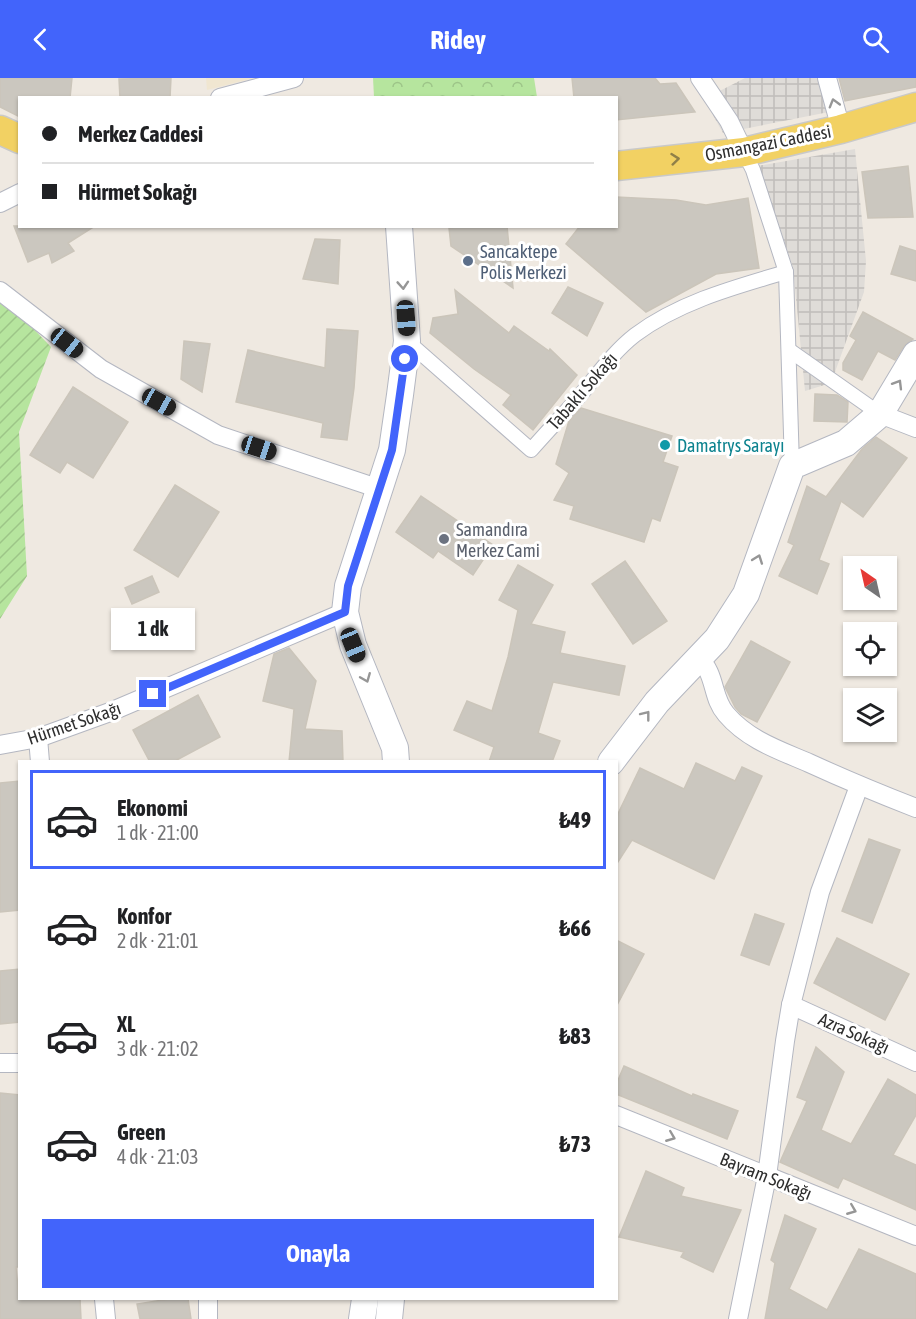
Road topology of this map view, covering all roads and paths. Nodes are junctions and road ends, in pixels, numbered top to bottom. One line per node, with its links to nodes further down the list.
1 (294, 78): 4 (street)
2 (700, 78): 9 (street)
3 (827, 78): 6 (street, one-way to 3)
4 (227, 96)
5 (915, 106): 6 (main road, Osmangazi Caddesi)
6 (841, 129): 9 (main road, Osmangazi Caddesi)
7 (0, 130): 8 (main road)
8 (18, 138)
9 (744, 152): 10 (main road, Osmangazi Caddesi, one-way to 9); 14 (street)
10 (618, 166)
11 (18, 194): 12 (street)
12 (0, 203)
13 (399, 228): 16 (main road, one-way to 16)
14 (786, 272): 16 (street, Tabaklı Sokağı); 17 (street)
15 (0, 291): 22 (street)
16 (407, 341): 22 (main road)
17 (789, 350): 19 (street); 21 (street)
18 (916, 354): 19 (main road, one-way to 18)
19 (880, 414): 20 (street); 21 (main road)
20 (916, 429)
21 (792, 466): 24 (main road, one-way to 21)
22 (380, 489): 23 (main road)
23 (345, 612): 25 (street, Hürmet Sokağı); 28 (main road, one-way to 28)
24 (698, 657): 29 (main road, one-way to 24); 30 (street)
25 (38, 738): 26 (street, Hürmet Sokağı); 27 (street)
26 (0, 744)
27 (40, 760)
28 (396, 760)
29 (613, 760)
30 (859, 786): 31 (street); 32 (street)
31 (916, 808)
32 (791, 1005): 33 (street, Azra Sokağı); 37 (street)
33 (916, 1062)
34 (0, 1063): 35 (street)
35 (18, 1063)
36 (618, 1116): 37 (street, Bayram Sokağı, one-way to 37)
37 (767, 1176): 38 (street, Bayram Sokağı, one-way to 38); 47 (street)
38 (916, 1236)
39 (104, 1300): 43 (street)
40 (208, 1300): 44 (street)
41 (365, 1300): 45 (main road)
42 (391, 1300): 46 (main road)
43 (106, 1319)
44 (208, 1319)
45 (362, 1319)
46 (389, 1319)
47 (738, 1319)

